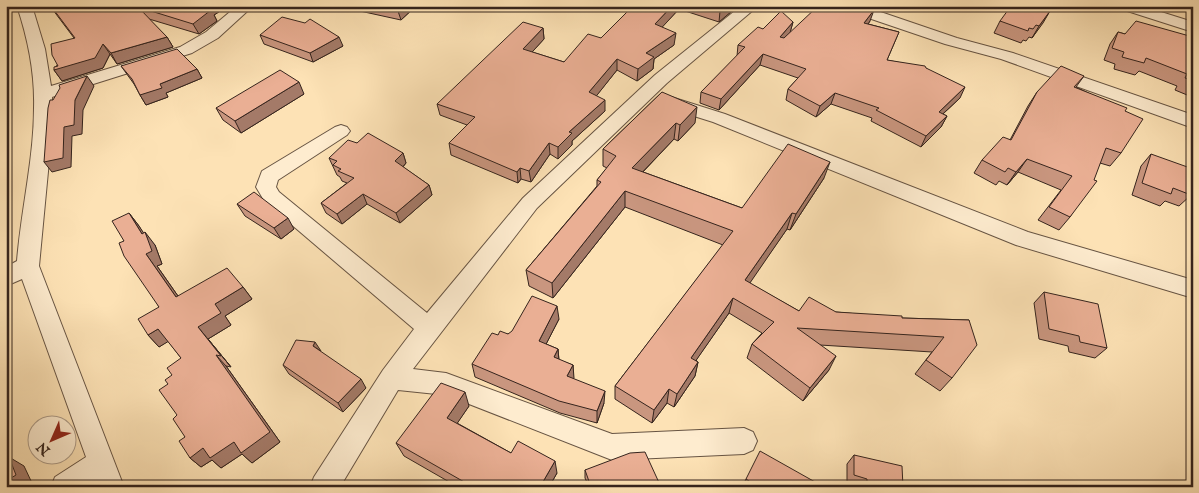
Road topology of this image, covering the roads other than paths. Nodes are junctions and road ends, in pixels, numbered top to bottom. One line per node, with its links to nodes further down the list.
1 (24, 6): 7 (street)
2 (246, 6): 7 (street)
3 (752, 6): 8 (street)
4 (847, 6): 9 (street)
5 (1126, 6): 6 (street)
6 (1193, 27)
7 (43, 94): 11 (street)
8 (644, 94): 13 (street); 14 (street)
9 (1193, 122)
10 (340, 132): 14 (street)
11 (28, 266): 12 (street); 17 (street)
12 (6, 277)
13 (1193, 289)
14 (429, 328): 15 (street)
15 (392, 378): 16 (street); 19 (street)
16 (744, 441)
17 (105, 475): 18 (street)
18 (65, 487)
19 (324, 487)

